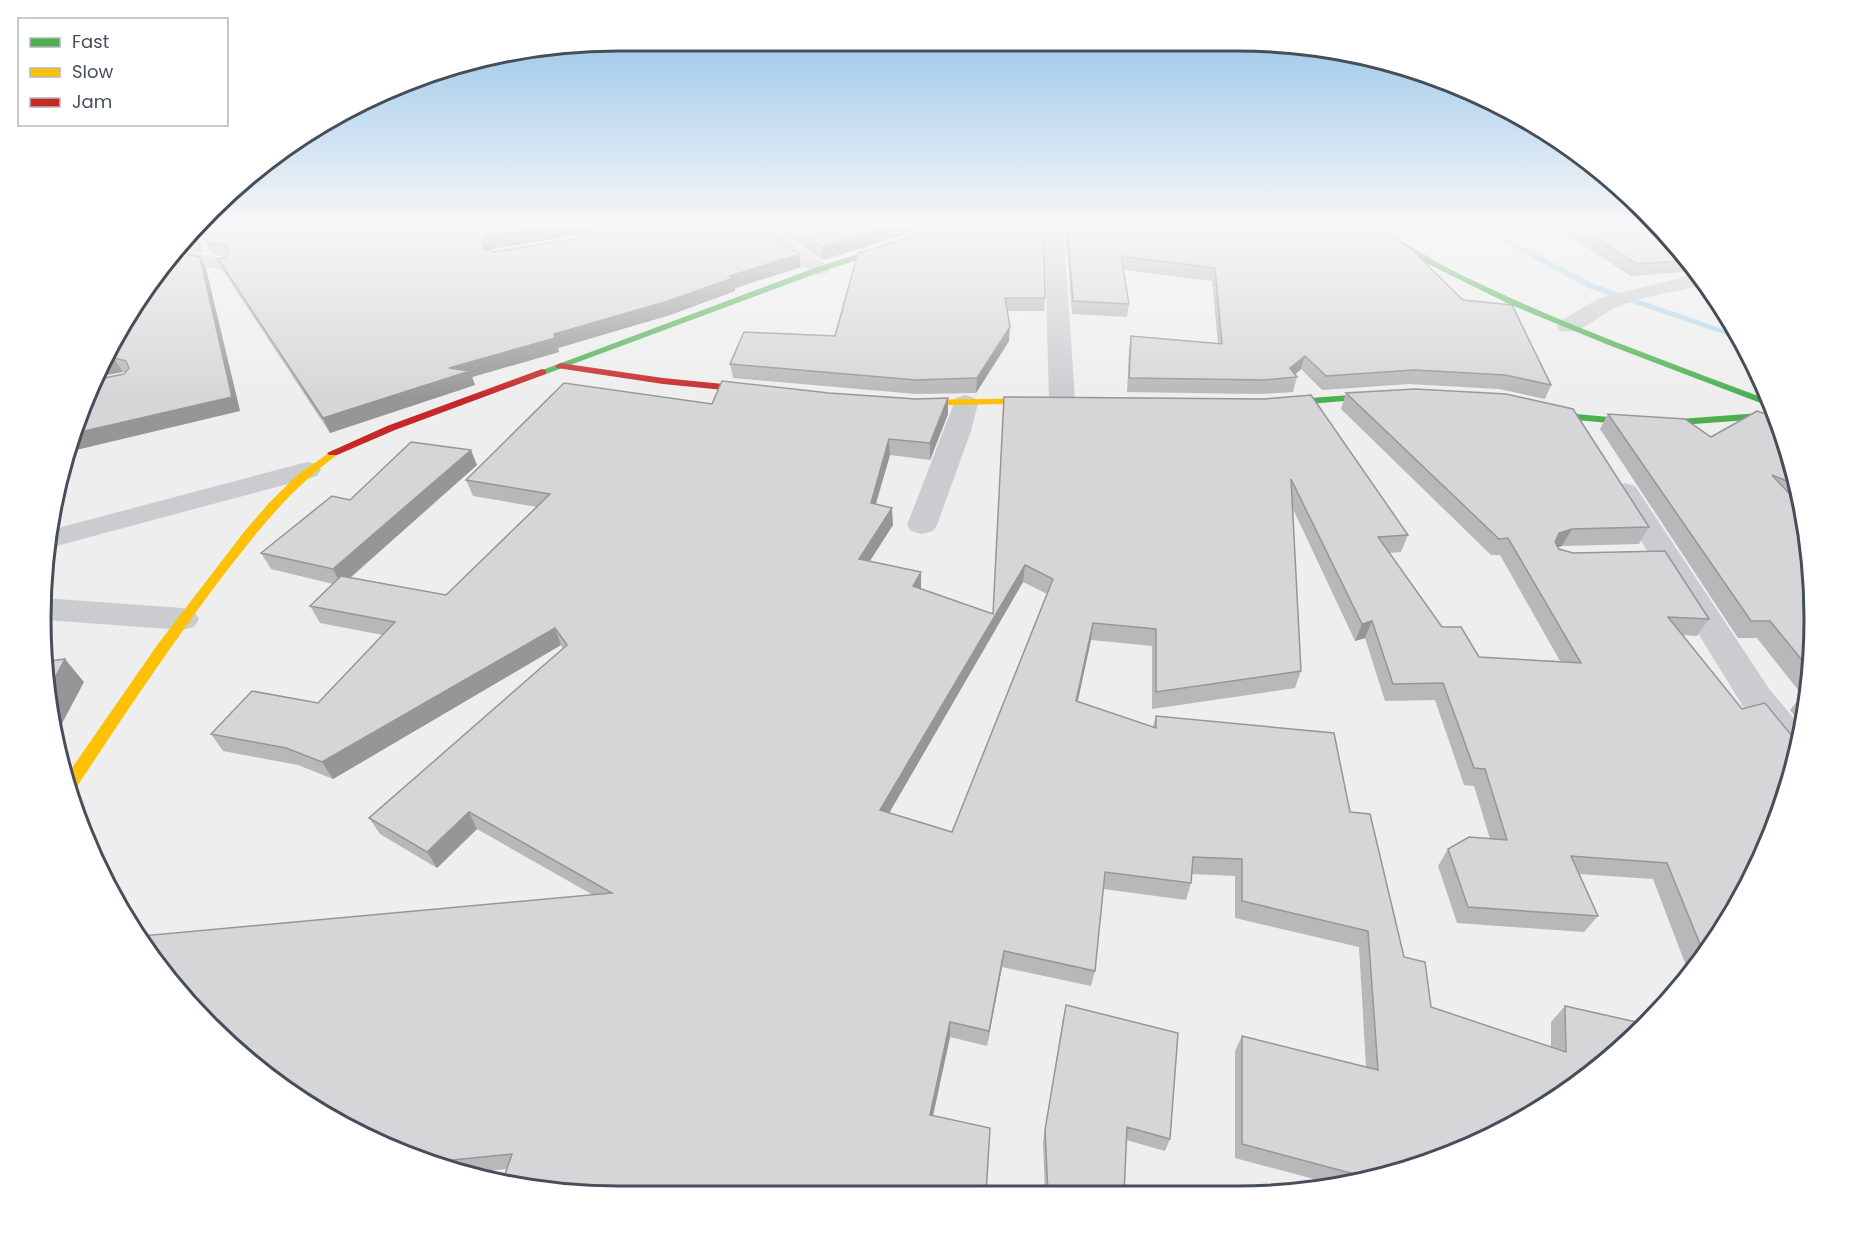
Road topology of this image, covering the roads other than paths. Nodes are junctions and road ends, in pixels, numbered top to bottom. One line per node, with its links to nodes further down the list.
1 (785, 283): 8 (street)
2 (1056, 283): 12 (street)
3 (1467, 283): 7 (street)
4 (1687, 283): 5 (street)
5 (1681, 284): 6 (street); 7 (street)
6 (1700, 291)
7 (1568, 326): 11 (street)
8 (560, 366): 9 (street); 19 (street)
9 (783, 393)
10 (1399, 395): 16 (street)
11 (1761, 400)
12 (1068, 401): 14 (street)
13 (884, 402): 14 (street)
14 (965, 403): 20 (street)
15 (1519, 403): 18 (street)
16 (1260, 404)
17 (1766, 416): 18 (street)
18 (1576, 417): 22 (street)
19 (307, 470): 21 (street); 25 (street)
20 (922, 525)
21 (57, 537)
22 (1665, 555): 23 (street); 26 (street)
23 (1631, 556)
24 (51, 609): 25 (street)
25 (182, 618): 27 (street)
26 (1790, 740)
27 (74, 777)

